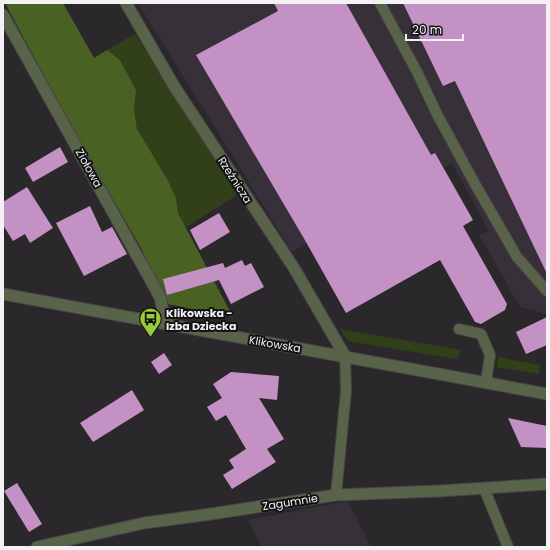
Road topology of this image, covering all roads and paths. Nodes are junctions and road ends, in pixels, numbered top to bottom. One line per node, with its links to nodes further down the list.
1 (126, 3): 8 (street, Rzeźnicza)
2 (380, 3): 4 (lane)
3 (3, 15): 6 (street, Ziołowa)
4 (547, 291)
5 (3, 294): 6 (street, Klikowska)
6 (166, 324): 8 (street, Klikowska)
7 (459, 329): 9 (lane)
8 (345, 356): 9 (street, Klikowska); 13 (lane)
9 (486, 382): 10 (street, Klikowska)
10 (547, 394)
11 (547, 484): 12 (street, Zagumnie)
12 (484, 488): 13 (street, Zagumnie); 15 (lane)
13 (336, 495): 14 (street, Zagumnie)
14 (37, 547)
15 (508, 547)

